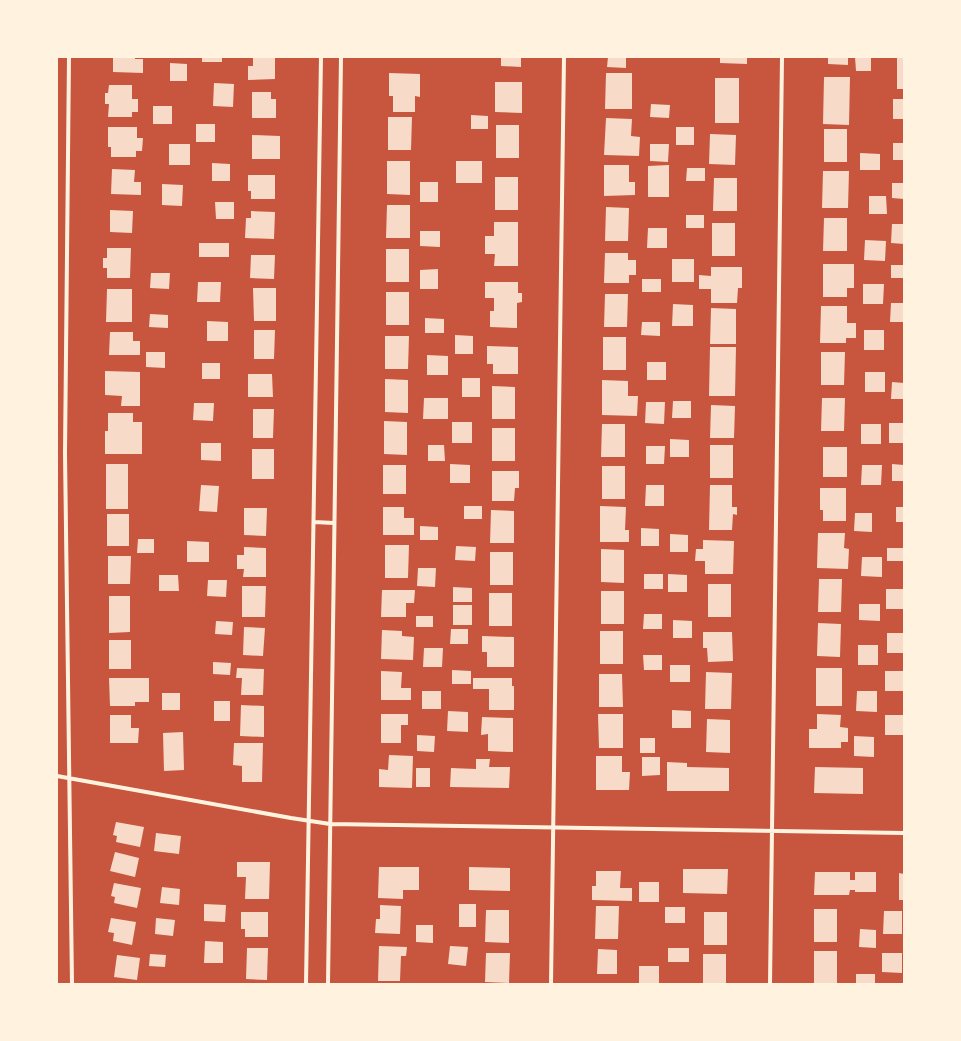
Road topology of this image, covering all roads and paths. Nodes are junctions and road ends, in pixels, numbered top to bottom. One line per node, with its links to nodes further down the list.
1 (69, 57): 9 (street)
2 (321, 57): 6 (street)
3 (341, 57): 7 (street)
4 (564, 57): 12 (street)
5 (782, 57): 13 (street)
6 (314, 522): 7 (street); 10 (street)
7 (334, 523): 11 (street)
8 (57, 776): 9 (street)
9 (69, 779): 10 (street); 15 (street)
10 (309, 822): 11 (street); 16 (street)
11 (330, 824): 12 (street); 17 (street)
12 (553, 828): 13 (street); 18 (street)
13 (772, 830): 14 (street); 19 (street)
14 (904, 833)
15 (72, 984)
16 (306, 984)
17 (328, 984)
18 (551, 984)
19 (770, 984)

